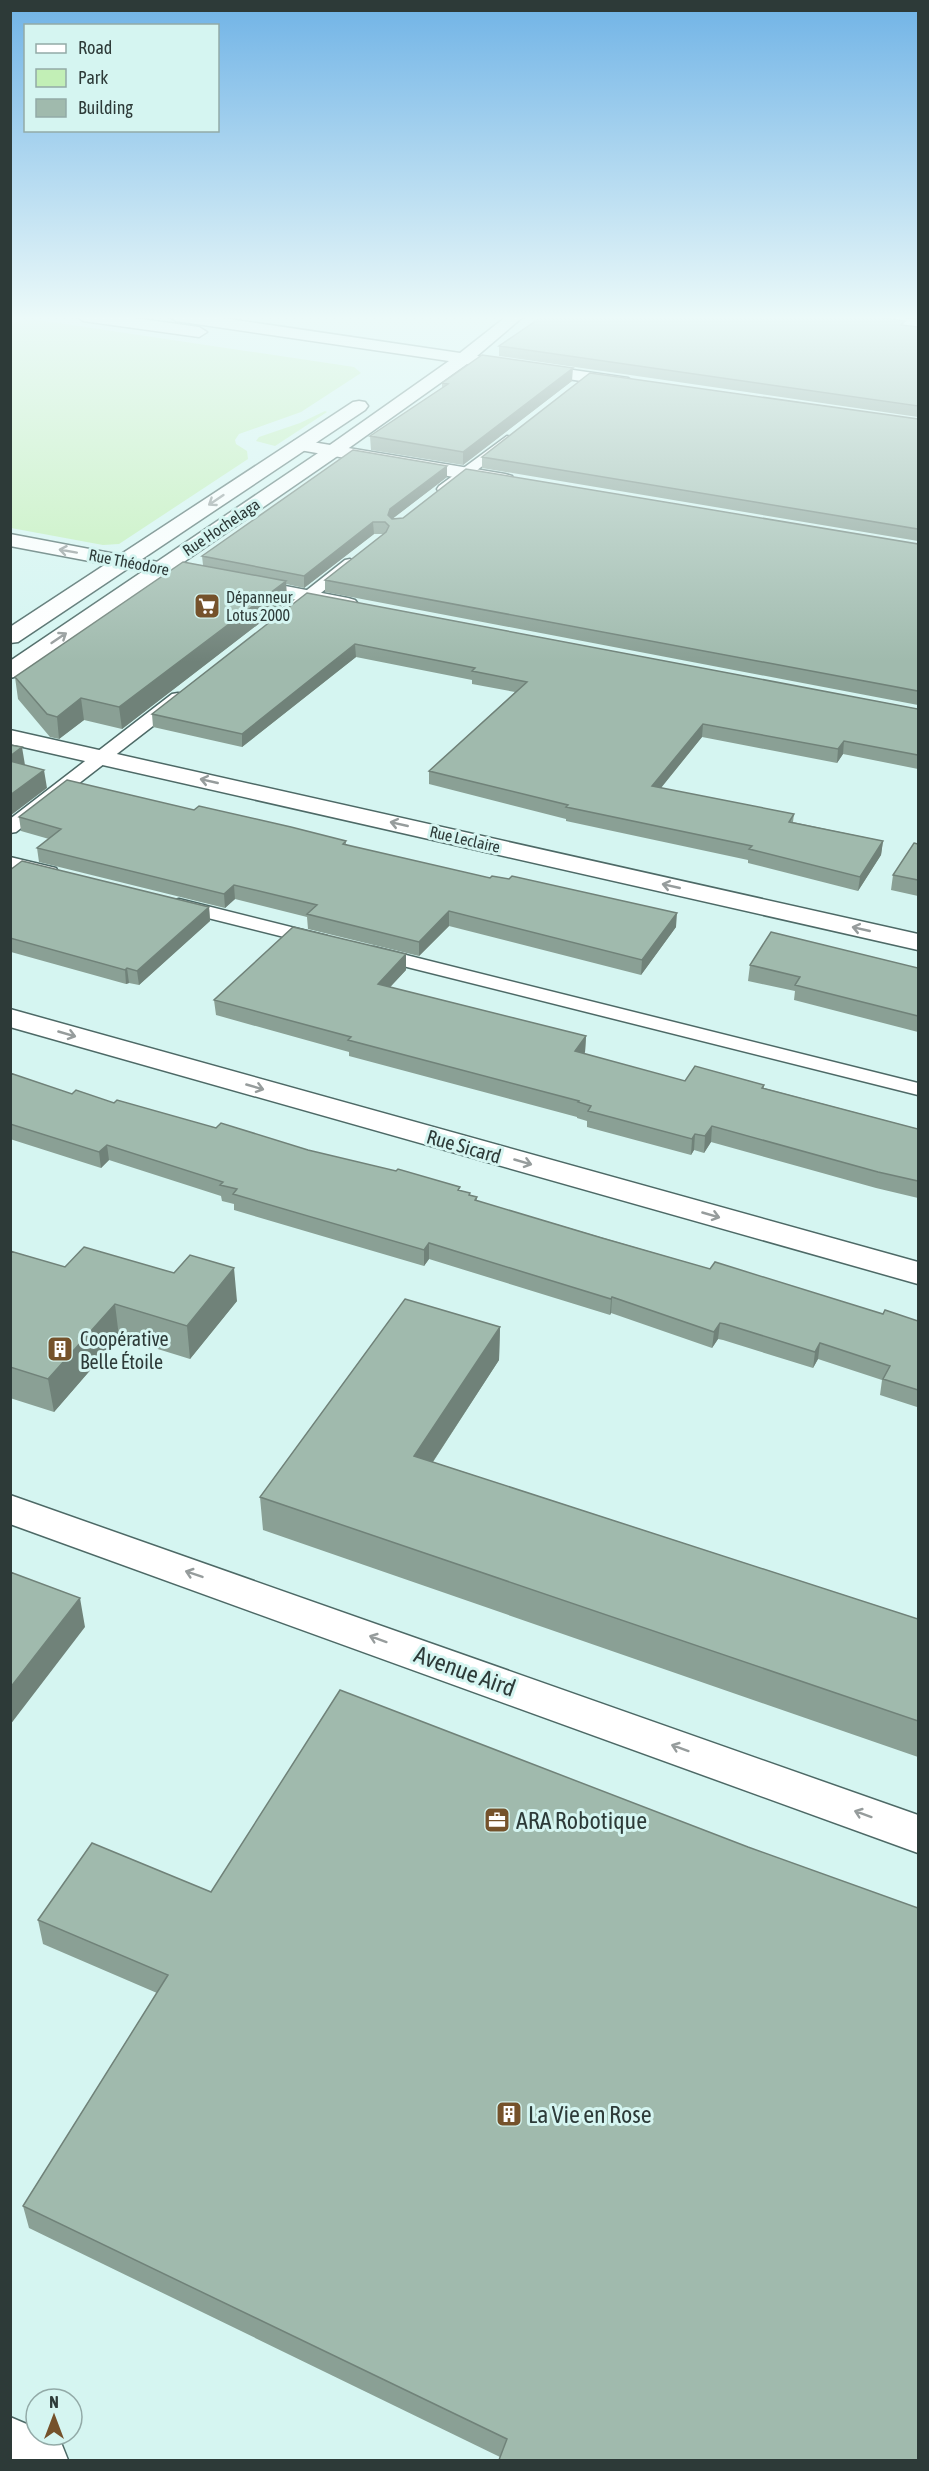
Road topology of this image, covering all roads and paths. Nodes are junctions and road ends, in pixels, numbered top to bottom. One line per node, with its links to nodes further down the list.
1 (321, 431): 4 (main road, Rue Hochelaga)
2 (360, 431): 5 (main road, Rue Hochelaga)
3 (515, 434): 6 (lane)
4 (300, 445): 5 (main road); 11 (main road, Rue Hochelaga, one-way to 11)
5 (333, 450): 6 (main road); 12 (main road, Rue Hochelaga)
6 (464, 473): 7 (main road); 8 (lane)
7 (522, 482)
8 (432, 498)
9 (10, 540): 11 (main road, Rue Théodore, one-way to 9)
10 (363, 553): 13 (lane)
11 (125, 561): 12 (main road, Rue Théodore); 16 (main road, Rue Hochelaga)
12 (161, 568): 13 (main road, Rue Théodore); 17 (main road, Rue Hochelaga, one-way to 12)
13 (307, 597): 14 (main road, Rue Théodore); 15 (lane)
14 (366, 608)
15 (276, 621)
16 (10, 637)
17 (10, 671)
18 (195, 685): 20 (lane)
19 (10, 737): 20 (main road, Rue Leclaire)
20 (101, 757): 21 (lane); 25 (main road, Rue Leclaire, one-way to 20)
21 (10, 828)
22 (10, 863): 23 (lane)
23 (69, 877)
24 (162, 900): 26 (lane)
25 (918, 942)
26 (336, 944)
27 (360, 950): 29 (lane)
28 (10, 1018): 30 (main road, Rue Sicard, one-way to 30)
29 (918, 1089)
30 (918, 1273)
31 (10, 1509): 32 (main road, Avenue Aird, one-way to 31)
32 (918, 1834)
33 (10, 2445): 34 (main road)
34 (39, 2460)

